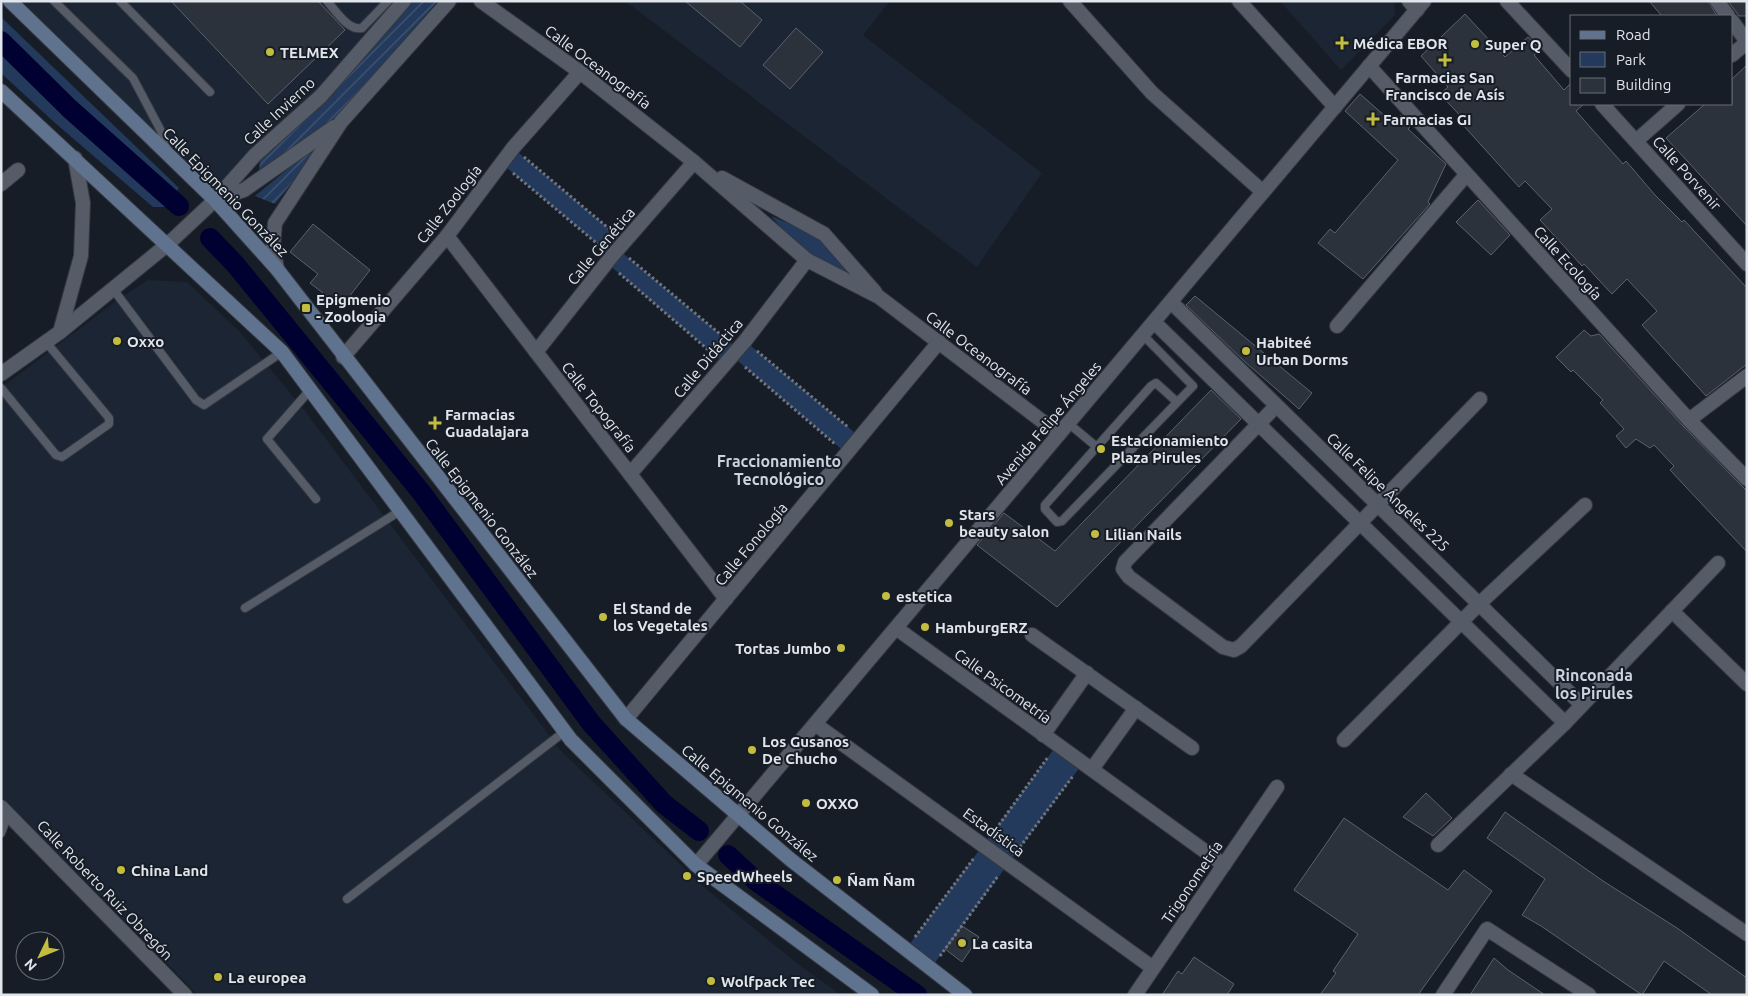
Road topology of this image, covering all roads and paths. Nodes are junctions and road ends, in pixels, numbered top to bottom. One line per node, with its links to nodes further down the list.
1 (10, 1): 29 (main road, Calle Epigmenio González)
2 (54, 1): 29 (lane)
3 (120, 1): 22 (lane)
4 (327, 1): 5 (lane)
5 (388, 1)
6 (404, 1): 37 (street, Calle Invierno)
7 (449, 1): 26 (street)
8 (481, 1): 20 (street, Calle Oceanografía)
9 (1070, 1): 36 (street)
10 (1239, 1): 25 (street)
11 (1507, 1): 19 (street)
12 (1717, 1): 14 (street)
13 (1417, 4): 18 (street, Avenida Felipe Ángeles)
14 (1727, 15)
15 (1733, 23): 16 (street)
16 (1747, 42): 17 (street)
17 (1733, 54)
18 (1369, 66): 25 (street, Avenida Felipe Ángeles); 34 (street, Calle Ecología)
19 (1570, 69)
20 (580, 72): 28 (street, Calle Zoología); 31 (street, Calle Oceanografía)
21 (1, 91): 30 (main road)
22 (210, 92)
23 (1603, 105): 27 (street, Calle Porvenir)
24 (1677, 105): 27 (street)
25 (1335, 106): 36 (street, Avenida Felipe Ángeles)
26 (341, 122): 37 (street); 43 (street)
27 (1636, 141): 42 (street, Calle Porvenir)
28 (513, 148): 32 (street, Calle Zoología); 40 (path)
29 (170, 156): 37 (main road, Calle Epigmenio González)
30 (75, 158): 39 (main road); 49 (street)
31 (694, 162): 40 (street, Calle Genética); 41 (street, Calle Oceanografía); 45 (street, Calle Oceanografía)
32 (501, 163): 38 (street, Calle Zoología); 40 (path)
33 (18, 170): 35 (street)
34 (1466, 175): 48 (street); 64 (street, Calle Ecología)
35 (1, 184)
36 (1263, 192): 46 (street, Avenida Felipe Ángeles)
37 (212, 202): 39 (street, Calle Invierno); 43 (main road, Calle Epigmenio González)
38 (447, 236): 54 (street, Calle Topografía); 56 (street, Calle Zoología)
39 (171, 242): 44 (street, Calle Invierno); 53 (main road)
40 (616, 253): 54 (street, Calle Genética); 55 (path); 55 (path)
41 (807, 260): 45 (street, Calle Oceanografía); 55 (street, Calle Didáctica)
42 (1747, 264)
43 (277, 269): 56 (main road, Calle Epigmenio González)
44 (113, 289): 49 (street, Calle Invierno); 53 (lane)
45 (879, 297): 52 (street, Calle Oceanografía)
46 (1170, 302): 47 (street, Avenida Felipe Ángeles); 63 (street, Calle Felipe Ángeles 225)
47 (1154, 322): 50 (street, Avenida Felipe Ángeles); 65 (street)
48 (1337, 326)
49 (60, 332): 51 (street, Calle Invierno)
50 (1143, 335): 62 (lane); 66 (street, Avenida Felipe Ángeles)
51 (46, 342): 57 (street, Calle Invierno); 59 (lane)
52 (938, 342): 67 (street, Calle Oceanografía); 68 (street, Calle Fonología)
53 (282, 352): 60 (main road)
54 (536, 352): 71 (street, Calle Topografía)
55 (735, 352): 68 (path); 70 (path); 71 (street, Calle Didáctica)
56 (343, 357): 90 (main road, Calle Epigmenio González)
57 (1, 374)
58 (1747, 376): 64 (street)
59 (1, 388)
60 (310, 390): 73 (lane); 76 (main road)
61 (1480, 399): 74 (street)
62 (1177, 402): 69 (lane); 69 (lane)
63 (1276, 406): 65 (street); 74 (street, Calle Felipe Ángeles 225)
64 (1689, 420): 72 (street, Calle Ecología)
65 (1259, 423): 77 (street); 77 (street)
66 (1068, 424): 67 (street, Avenida Felipe Ángeles); 69 (lane)
67 (1059, 434): 84 (street, Avenida Felipe Ángeles)
68 (860, 437): 70 (street, Calle Fonología)
69 (1098, 448)
70 (847, 454): 79 (street, Calle Fonología)
71 (630, 474): 79 (street, Calle Topografía)
72 (1747, 479)
73 (316, 499)
74 (1377, 504): 77 (street); 80 (street, Calle Felipe Ángeles 225)
75 (1584, 505): 80 (street)
76 (400, 511): 81 (lane); 93 (main road)
77 (1360, 522): 83 (street)
78 (1718, 563): 82 (street)
79 (726, 599): 90 (street, Calle Fonología)
80 (1479, 604): 83 (street); 88 (street, Calle Felipe Ángeles 225)
81 (246, 608)
82 (1672, 611): 87 (street); 88 (street)
83 (1462, 622): 91 (street); 95 (street)
84 (896, 628): 92 (street, Avenida Felipe Ángeles); 94 (street, Calle Psicometría)
85 (1032, 635): 86 (street)
86 (1087, 673): 89 (street); 94 (street)
87 (1747, 684)
88 (1582, 705): 91 (street)
89 (1136, 708): 97 (street); 98 (street)
90 (626, 719): 102 (main road, Calle Epigmenio González)
91 (1565, 723): 99 (street)
92 (815, 724): 102 (street, Avenida Felipe Ángeles); 104 (street, Estadística)
93 (564, 732): 107 (main road); 109 (lane)
94 (1043, 735): 96 (street, Calle Psicometría)
95 (1344, 740)
96 (1058, 745): 98 (street, Calle Psicometría); 104 (path)
97 (1192, 748)
98 (1087, 766): 106 (path); 108 (street, Calle Psicometría)
99 (1511, 774): 105 (street); 110 (street)
100 (1277, 787): 108 (street, Trigonometría)
101 (4, 811): 103 (lane); 114 (street, Calle Roberto Ruiz Obregón)
102 (738, 816): 107 (street, Avenida Felipe Ángeles); 111 (main road, Calle Epigmenio González)
103 (1, 833)
104 (984, 845): 106 (street, Estadística); 111 (path)
105 (1438, 845)
106 (1008, 862): 112 (path); 113 (street, Estadística)
107 (696, 865): 115 (main road)
108 (1224, 865): 113 (street, Trigonometría)
109 (347, 899)
110 (1747, 934)
111 (906, 949): 112 (main road, Calle Epigmenio González)
112 (931, 968): 116 (main road, Calle Epigmenio González)
113 (1153, 968): 117 (street, Trigonometría)
114 (185, 995)
115 (872, 995)
116 (965, 995)
117 (1135, 995)
118 (1443, 995): 119 (street)
119 (1589, 995)

